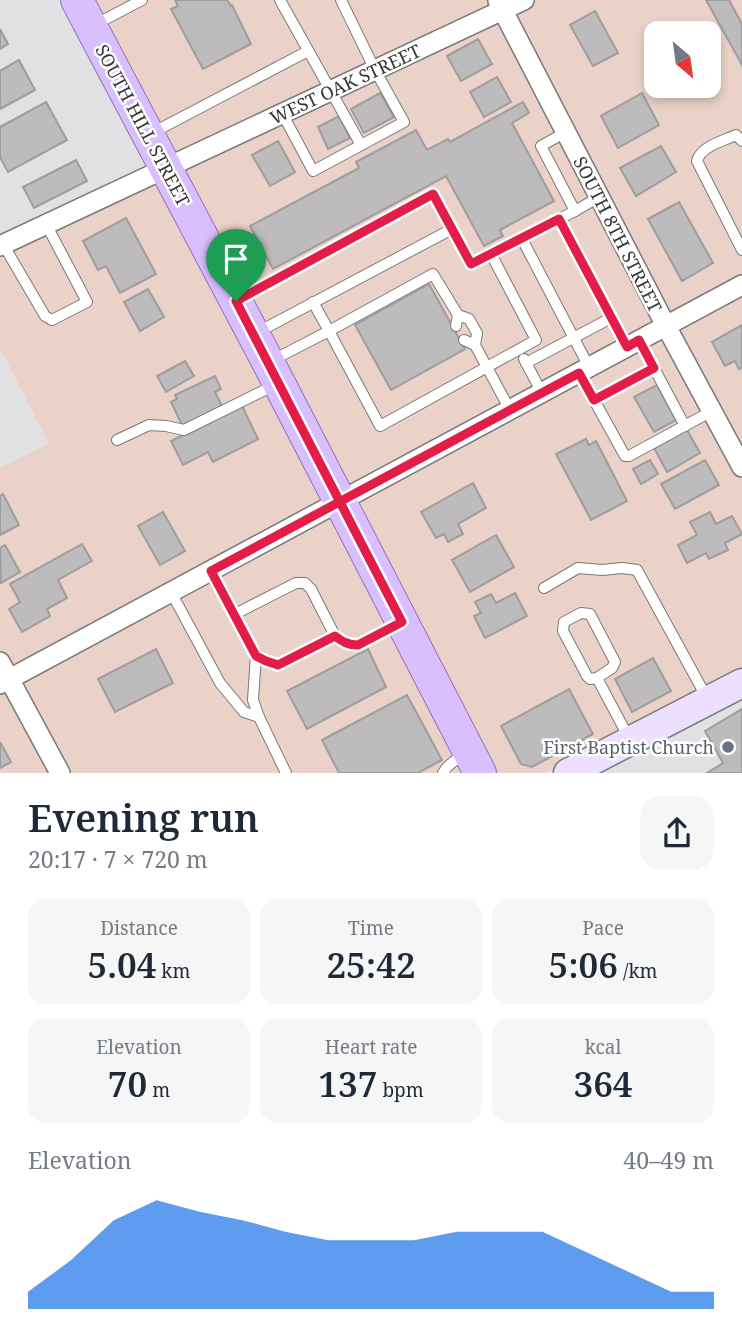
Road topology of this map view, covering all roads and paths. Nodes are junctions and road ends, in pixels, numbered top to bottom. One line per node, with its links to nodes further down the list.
1 (142, 0): 6 (lane)
2 (280, 0): 7 (lane)
3 (341, 0): 8 (lane)
4 (524, 0): 5 (street, WEST OAK STREET)
5 (500, 5): 8 (street, WEST OAK STREET); 11 (street, SOUTH 8TH STREET)
6 (84, 13): 12 (main road, SOUTH HILL STREET)
7 (308, 51): 9 (lane); 12 (lane)
8 (375, 69): 9 (street, WEST OAK STREET); 14 (lane)
9 (330, 91): 10 (street, WEST OAK STREET); 14 (lane)
10 (282, 113): 14 (lane); 15 (street, WEST OAK STREET)
11 (566, 132): 16 (street, SOUTH 8TH STREET); 17 (lane)
12 (149, 135): 15 (main road, SOUTH HILL STREET)
13 (742, 141): 23 (lane)
14 (361, 145)
15 (166, 167): 19 (street, WEST OAK STREET); 26 (main road, SOUTH HILL STREET)
16 (599, 197): 17 (lane); 29 (street, SOUTH 8TH STREET)
17 (575, 211): 18 (lane)
18 (559, 219): 21 (lane); 28 (lane)
19 (47, 224): 22 (street, WEST OAK STREET); 22 (lane)
20 (452, 229): 24 (lane); 26 (lane); 27 (lane)
21 (522, 239): 24 (lane); 32 (lane)
22 (1, 245)
23 (742, 250)
24 (491, 254): 36 (lane)
25 (742, 285): 29 (street)
26 (236, 301): 31 (main road, SOUTH HILL STREET)
27 (313, 302): 30 (lane); 31 (lane)
28 (611, 318): 32 (lane); 34 (lane)
29 (666, 326): 34 (street); 45 (street, SOUTH 8TH STREET)
30 (329, 331): 35 (lane); 38 (lane); 41 (lane)
31 (253, 334): 41 (main road, SOUTH HILL STREET)
32 (573, 337): 37 (lane); 40 (lane)
33 (464, 340): 35 (lane)
34 (633, 344): 39 (lane); 40 (street)
35 (475, 345): 38 (lane)
36 (519, 350): 37 (lane); 38 (lane)
37 (526, 363): 42 (lane)
38 (487, 367): 44 (lane)
39 (654, 368): 43 (lane); 46 (lane)
40 (584, 370): 42 (street); 43 (lane)
41 (273, 373): 47 (lane); 49 (main road, SOUTH HILL STREET)
42 (542, 393): 44 (street)
43 (594, 400): 46 (lane)
44 (510, 410): 49 (street)
45 (712, 411): 46 (lane); 48 (street, SOUTH 8TH STREET)
46 (685, 426)
47 (117, 440)
48 (742, 467)
49 (340, 501): 50 (street); 54 (main road, SOUTH HILL STREET)
50 (211, 571): 52 (street); 53 (lane)
51 (544, 588): 60 (lane)
52 (171, 592): 57 (street); 61 (lane)
53 (234, 614): 55 (lane); 56 (lane)
54 (402, 622): 55 (lane); 63 (main road, SOUTH HILL STREET)
55 (335, 636): 56 (lane)
56 (256, 656): 61 (lane)
57 (3, 675): 64 (street)
58 (597, 678): 58 (lane); 62 (lane)
59 (742, 683): 60 (street)
60 (708, 700): 62 (street)
61 (259, 717): 65 (lane)
62 (630, 741): 67 (street)
63 (474, 761): 66 (lane)
64 (60, 773)
65 (286, 773)
66 (443, 773)
67 (568, 773)

